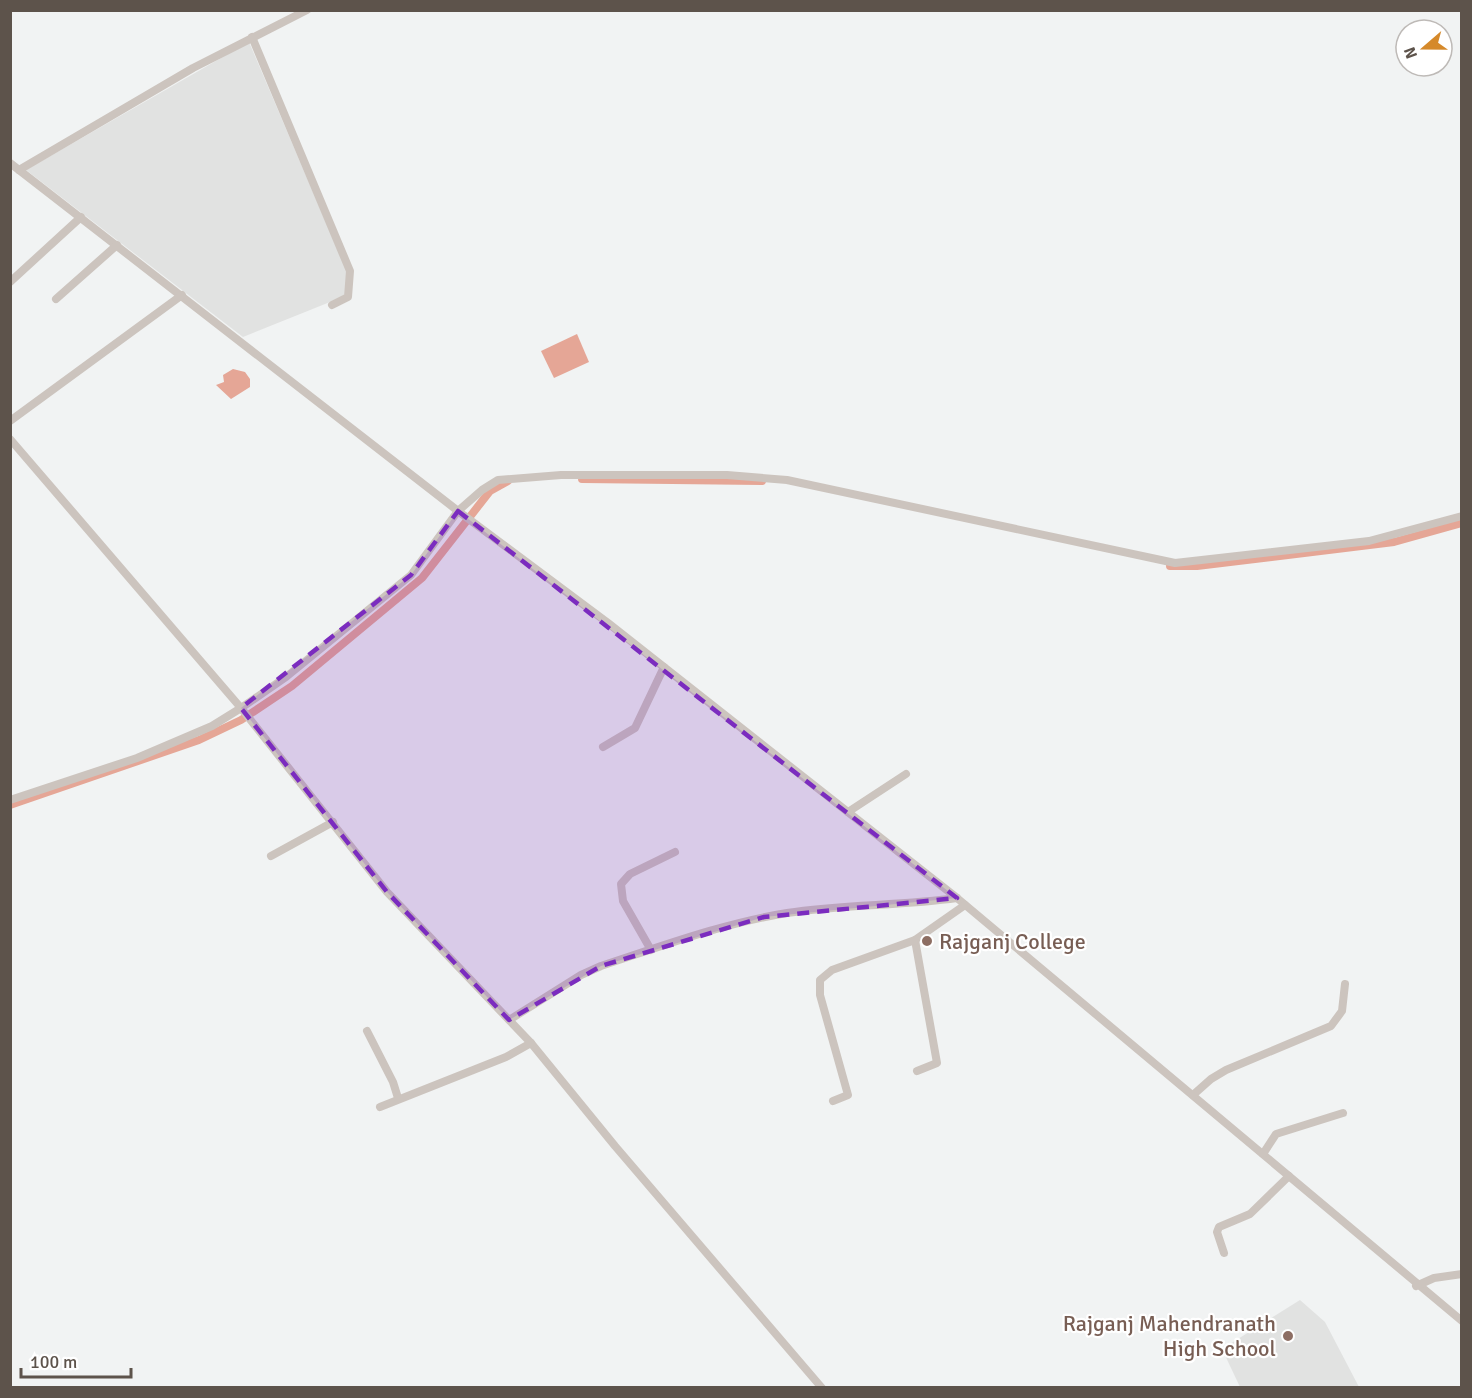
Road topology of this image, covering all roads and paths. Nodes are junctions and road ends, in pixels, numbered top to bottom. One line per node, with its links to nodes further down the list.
1 (308, 10): 2 (street)
2 (293, 14): 3 (street)
3 (252, 37): 5 (street); 11 (street)
4 (10, 164): 5 (street)
5 (19, 170): 6 (street)
6 (81, 217): 7 (street); 8 (street)
7 (117, 245): 9 (street); 10 (street)
8 (10, 282)
9 (182, 295): 12 (street); 14 (street)
10 (56, 298)
11 (332, 305)
12 (10, 421)
13 (10, 439): 17 (street)
14 (464, 516): 15 (street); 16 (street); 17 (street)
15 (1461, 516)
16 (664, 667): 18 (street); 21 (street)
17 (245, 713): 20 (street); 22 (street)
18 (603, 747)
19 (906, 774): 21 (street)
20 (10, 800)
21 (848, 812): 25 (street)
22 (333, 822): 24 (street); 30 (street)
23 (675, 852): 28 (street)
24 (271, 856)
25 (957, 898): 26 (street); 28 (street)
26 (965, 905): 27 (street); 34 (street)
27 (915, 940): 33 (street); 36 (street)
28 (651, 950): 30 (street)
29 (1345, 984): 34 (street)
30 (509, 1020): 32 (street)
31 (367, 1031): 35 (street)
32 (531, 1043): 35 (street); 45 (street)
33 (918, 1071)
34 (1193, 1095): 39 (street)
35 (398, 1098): 37 (street)
36 (833, 1101)
37 (380, 1107)
38 (1343, 1113): 39 (street)
39 (1263, 1154): 40 (street)
40 (1289, 1176): 41 (street); 43 (street)
41 (1224, 1253)
42 (1461, 1274): 43 (street)
43 (1416, 1286): 44 (street)
44 (1461, 1321)
45 (822, 1388)

